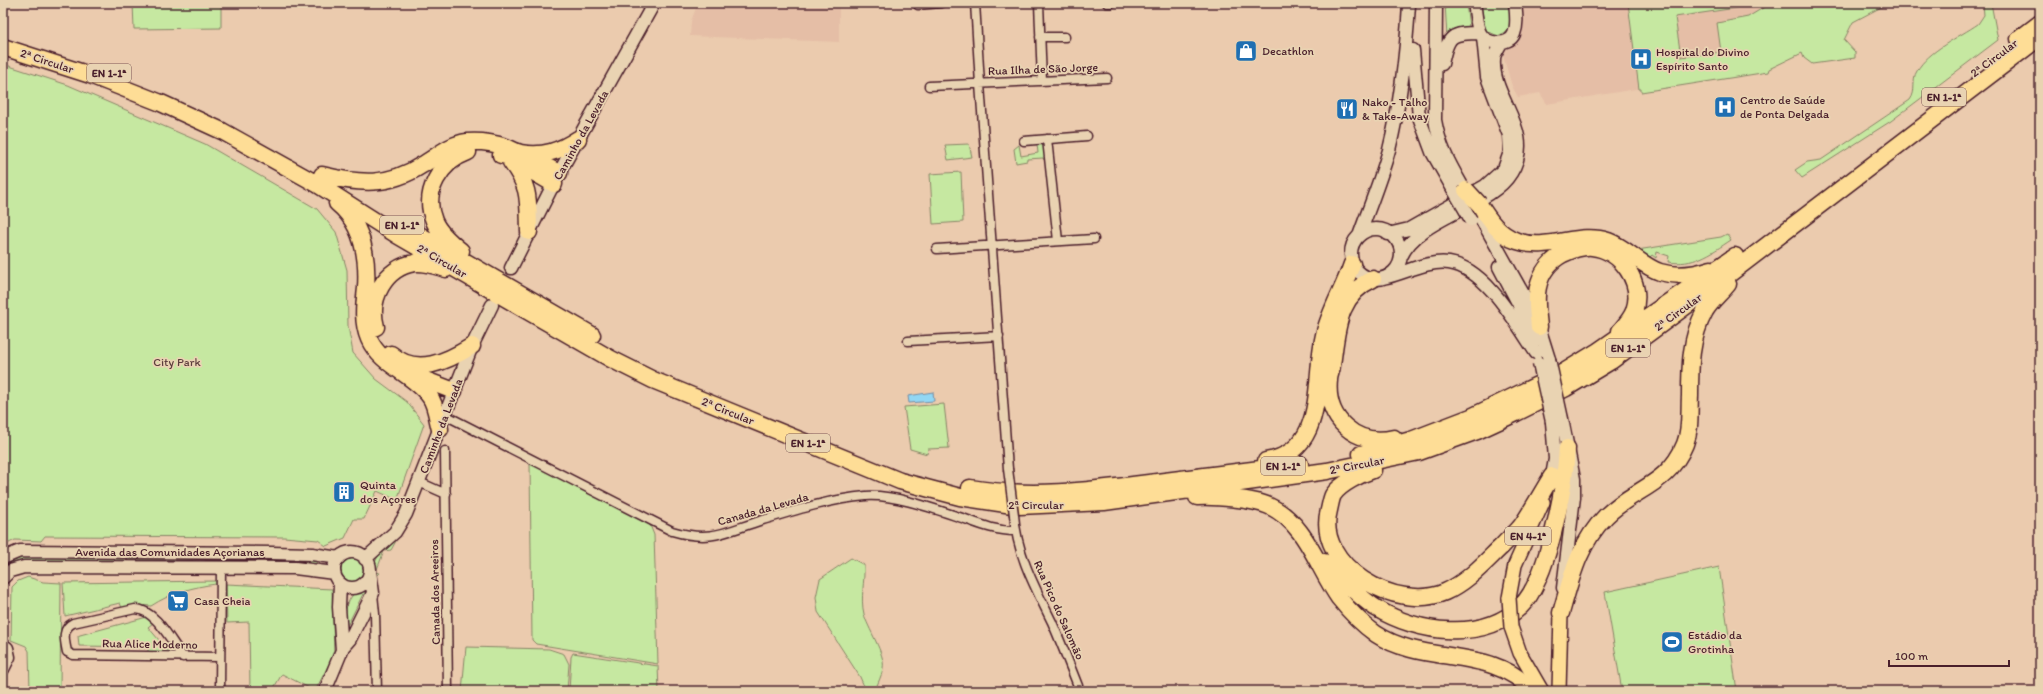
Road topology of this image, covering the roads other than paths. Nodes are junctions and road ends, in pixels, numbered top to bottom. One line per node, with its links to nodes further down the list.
1 (654, 3): 26 (street, Caminho da Levada)
2 (941, 3): 11 (street)
3 (975, 3): 22 (street, Rua Pico do Salomão)
4 (1039, 3): 15 (street)
5 (1107, 3): 6 (street)
6 (1111, 3)
7 (1436, 3): 24 (street)
8 (1474, 3): 13 (street)
9 (1515, 3): 18 (street)
10 (1409, 4): 32 (street); 36 (street)
11 (918, 5)
12 (2040, 23): 44 (highway, 2ª Circular / EN 1-1ª)
13 (1482, 35): 18 (street); 24 (street); 35 (street)
14 (3, 36): 31 (highway, 2ª Circular / EN 1-1ª)
15 (1040, 37): 16 (street); 21 (street)
16 (1065, 37)
17 (2040, 37): 44 (highway, 2ª Circular / EN 1-1ª)
18 (1501, 42): 41 (street)
19 (3, 47): 31 (highway, 2ª Circular / EN 1-1ª)
20 (1107, 78): 21 (street, Rua Ilha de São Jorge)
21 (1042, 81): 22 (street, Rua Ilha de São Jorge)
22 (980, 84): 23 (street, Rua Ilha de São Jorge); 39 (street, Rua Pico do Salomão)
23 (929, 86)
24 (1435, 93): 32 (street)
25 (1087, 136): 27 (street)
26 (578, 139): 29 (highway); 30 (street, Caminho da Levada)
27 (1047, 139): 28 (street); 38 (street)
28 (1024, 141)
29 (513, 154): 30 (highway); 31 (highway); 34 (highway); 45 (highway)
30 (556, 178): 34 (street, Caminho da Levada)
31 (320, 180): 45 (highway, 2ª Circular / EN 1-1ª); 54 (highway)
32 (1462, 189): 33 (highway, bridge)
33 (1476, 213): 44 (highway); 48 (street, EN 4-1ª); 53 (street, EN 4-1ª)
34 (529, 232): 43 (street, Caminho da Levada)
35 (1388, 234): 36 (street); 41 (street)
36 (1359, 236): 42 (street)
37 (1094, 239): 38 (street)
38 (1058, 241): 39 (street)
39 (992, 246): 40 (street); 49 (street, Rua Pico do Salomão)
40 (937, 249)
41 (1401, 257): 46 (street)
42 (1352, 264): 46 (street); 64 (highway)
43 (511, 268)
44 (1727, 269): 52 (highway, 2ª Circular / EN 1-1ª); 61 (highway, 2ª Circular / EN 1-1ª); 78 (highway)
45 (481, 276): 54 (highway); 64 (highway, 2ª Circular / EN 1-1ª); 66 (highway, 2ª Circular / EN 1-1ª)
46 (1380, 278): 53 (street); 58 (highway)
47 (492, 305): 51 (street, Caminho da Levada)
48 (1539, 327): 52 (highway); 53 (street, EN 4-1ª)
49 (998, 336): 50 (street); 67 (street, Rua Pico do Salomão, bridge)
50 (908, 340)
51 (472, 346): 54 (highway); 55 (street, Caminho da Levada)
52 (1598, 351): 58 (highway, 2ª Circular / EN 1-1ª)
53 (1541, 358): 56 (street, EN 4-1ª, bridge)
54 (402, 366): 55 (highway); 57 (highway)
55 (456, 386): 57 (street, Caminho da Levada)
56 (1557, 421): 59 (street, EN 4-1ª); 62 (street, EN 4-1ª)
57 (442, 422): 63 (street, Caminho da Levada); 67 (street, Canada da Levada)
58 (1447, 426): 64 (highway, 2ª Circular / EN 1-1ª)
59 (1567, 448): 68 (highway); 78 (street, EN 4-1ª)
60 (445, 451): 65 (street, Canada dos Areeiros)
61 (1419, 452): 62 (highway); 66 (highway, 2ª Circular / EN 1-1ª)
62 (1552, 476): 91 (main road, EN 4-1ª, bridge)
63 (419, 482): 65 (street); 71 (street, Caminho da Levada)
64 (1138, 484)
65 (446, 494): 88 (street, Canada dos Areeiros)
66 (1125, 500): 68 (highway)
67 (1015, 531): 89 (street, Rua Pico do Salomão)
68 (1311, 550): 90 (highway)
69 (3, 558): 70 (street, Avenida das Comunidades Açorianas)
70 (339, 558): 71 (street); 73 (street)
71 (368, 564): 76 (street); 77 (street)
72 (221, 567): 73 (street, Avenida das Comunidades Açorianas); 74 (street, Avenida das Comunidades Açorianas); 83 (street)
73 (334, 572): 75 (street)
74 (3, 578)
75 (340, 584): 76 (street); 79 (street)
76 (357, 586): 77 (street); 79 (street)
77 (373, 593): 81 (street); 87 (street)
78 (1561, 614): 92 (main road, EN 4-1ª)
79 (340, 618): 81 (street)
80 (3, 645): 84 (street)
81 (343, 647): 86 (street)
82 (183, 657): 82 (street, Rua Alice Moderno); 83 (street, Rua Alice Moderno)
83 (220, 657): 85 (street)
84 (3, 669)
85 (220, 691)
86 (325, 691)
87 (377, 691)
88 (448, 691)
89 (1080, 691)
90 (1532, 691)
91 (1542, 691)
92 (1559, 691)

